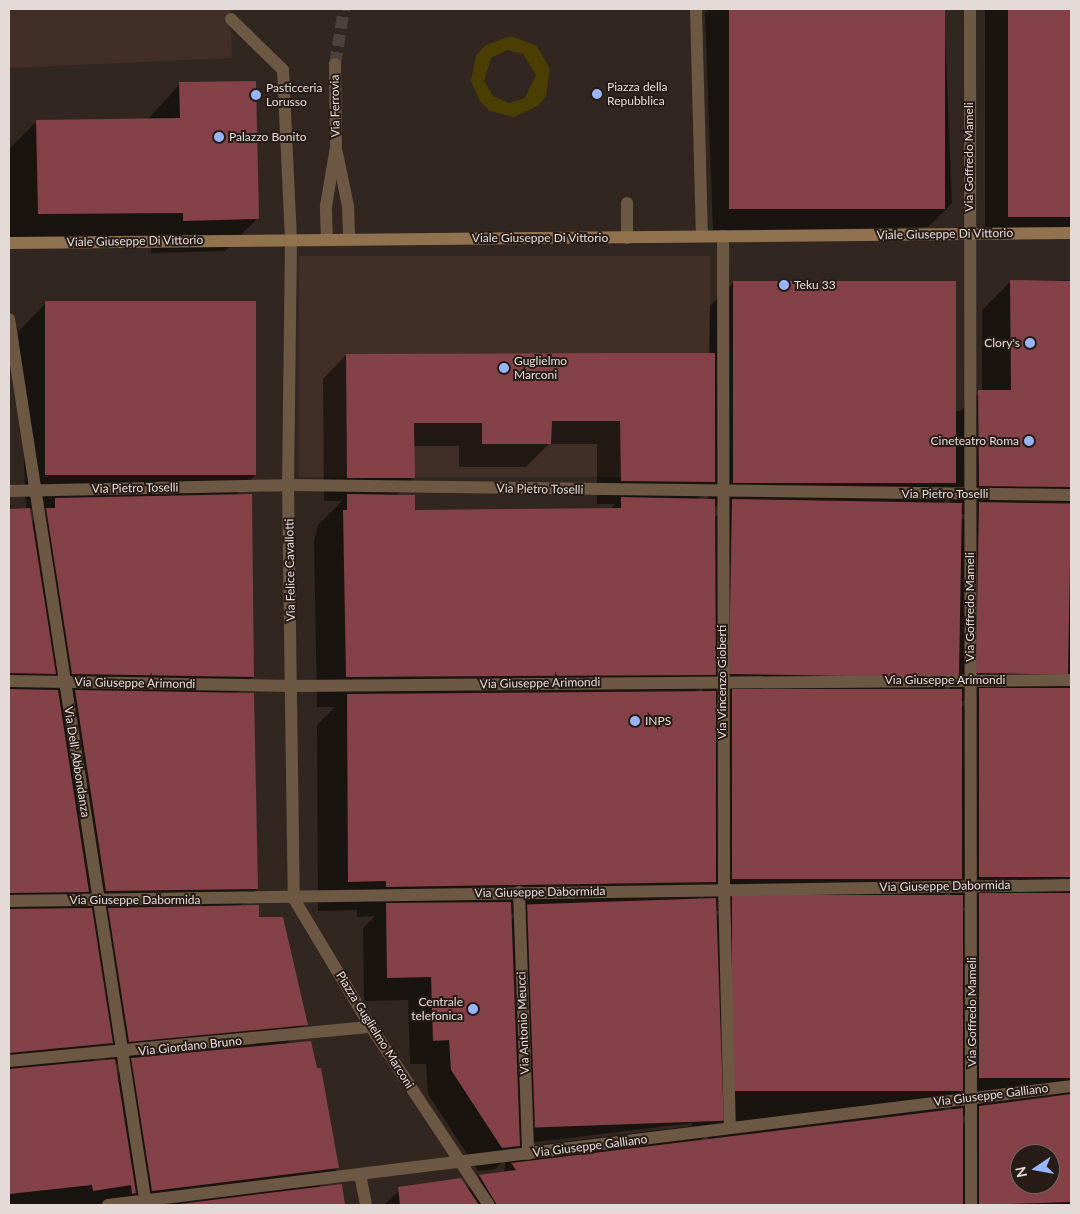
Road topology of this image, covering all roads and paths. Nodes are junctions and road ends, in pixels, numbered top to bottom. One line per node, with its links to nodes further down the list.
1 (696, 9): 9 (street)
2 (970, 9): 8 (street, Via Goffredo Mameli)
3 (231, 19): 12 (street)
4 (335, 64): 5 (street, Via Ferrovia)
5 (336, 147): 13 (street, Via Ferrovia); 14 (street, Via Ferrovia)
6 (627, 203): 11 (street)
7 (1071, 233): 8 (street, Viale Giuseppe Di Vittorio)
8 (968, 234): 10 (street, Viale Giuseppe Di Vittorio); 21 (street, Via Goffredo Mameli)
9 (702, 236): 10 (street, Viale Giuseppe Di Vittorio); 11 (street, Viale Giuseppe Di Vittorio)
10 (723, 236): 20 (street, Via Vincenzo Gioberti)
11 (627, 238): 14 (street, Viale Giuseppe Di Vittorio)
12 (291, 240): 13 (street, Viale Giuseppe Di Vittorio); 15 (street, Viale Giuseppe Di Vittorio); 17 (street, Via Felice Cavallotti)
13 (327, 240): 14 (street, Viale Giuseppe Di Vittorio)
14 (349, 240)
15 (9, 243)
16 (9, 319): 18 (street, Via Dell' Abbondanza)
17 (288, 485): 18 (street, Via Pietro Toselli); 20 (street, Via Pietro Toselli); 28 (street, Via Felice Cavallotti)
18 (35, 490): 19 (street, Via Pietro Toselli); 27 (street, Via Dell' Abbondanza)
19 (9, 491)
20 (721, 492): 21 (street, Via Pietro Toselli); 26 (street, Via Vincenzo Gioberti)
21 (970, 495): 22 (street, Via Pietro Toselli); 23 (street, Via Goffredo Mameli)
22 (1071, 495)
23 (970, 680): 24 (street, Via Giuseppe Arimondi); 26 (street, Via Giuseppe Arimondi); 29 (street, Via Goffredo Mameli)
24 (1071, 680)
25 (9, 681): 27 (street, Via Giuseppe Arimondi)
26 (722, 681): 28 (street, Via Giuseppe Arimondi); 31 (street, Via Vincenzo Gioberti)
27 (65, 682): 28 (street, Via Giuseppe Arimondi); 34 (street, Via Dell' Abbondanza)
28 (291, 686): 33 (street, Via Felice Cavallotti)
29 (971, 885): 30 (street, Via Giuseppe Dabormida); 31 (street, Via Giuseppe Dabormida); 40 (street, Via Goffredo Mameli)
30 (1071, 885)
31 (724, 888): 32 (street, Via Giuseppe Dabormida); 41 (street, Via Vincenzo Gioberti)
32 (519, 892): 33 (street, Via Giuseppe Dabormida); 42 (street, Via Antonio Meucci)
33 (294, 899): 34 (street, Via Giuseppe Dabormida); 36 (street, Piazza Guglielmo Marconi)
34 (99, 900): 35 (street, Via Giuseppe Dabormida); 37 (street, Via Dell' Abbondanza)
35 (9, 901)
36 (371, 1027): 37 (street, Via Giordano Bruno); 43 (street, Piazza Guglielmo Marconi)
37 (123, 1053): 38 (street, Via Giordano Bruno); 45 (street, Via Dell' Abbondanza)
38 (9, 1061)
39 (1071, 1086): 40 (street, Via Giuseppe Galliano)
40 (973, 1098): 41 (street, Via Giuseppe Galliano); 49 (street, Via Goffredo Mameli)
41 (730, 1128): 42 (street, Via Giuseppe Galliano)
42 (528, 1154): 43 (street, Via Giuseppe Galliano)
43 (458, 1160): 44 (street, Via Giuseppe Galliano); 48 (street, Piazza Guglielmo Marconi)
44 (360, 1174): 45 (street, Via Giuseppe Galliano); 47 (street)
45 (146, 1203): 46 (street, Via Giuseppe Galliano)
46 (108, 1205)
47 (366, 1205)
48 (489, 1205)
49 (971, 1205)

